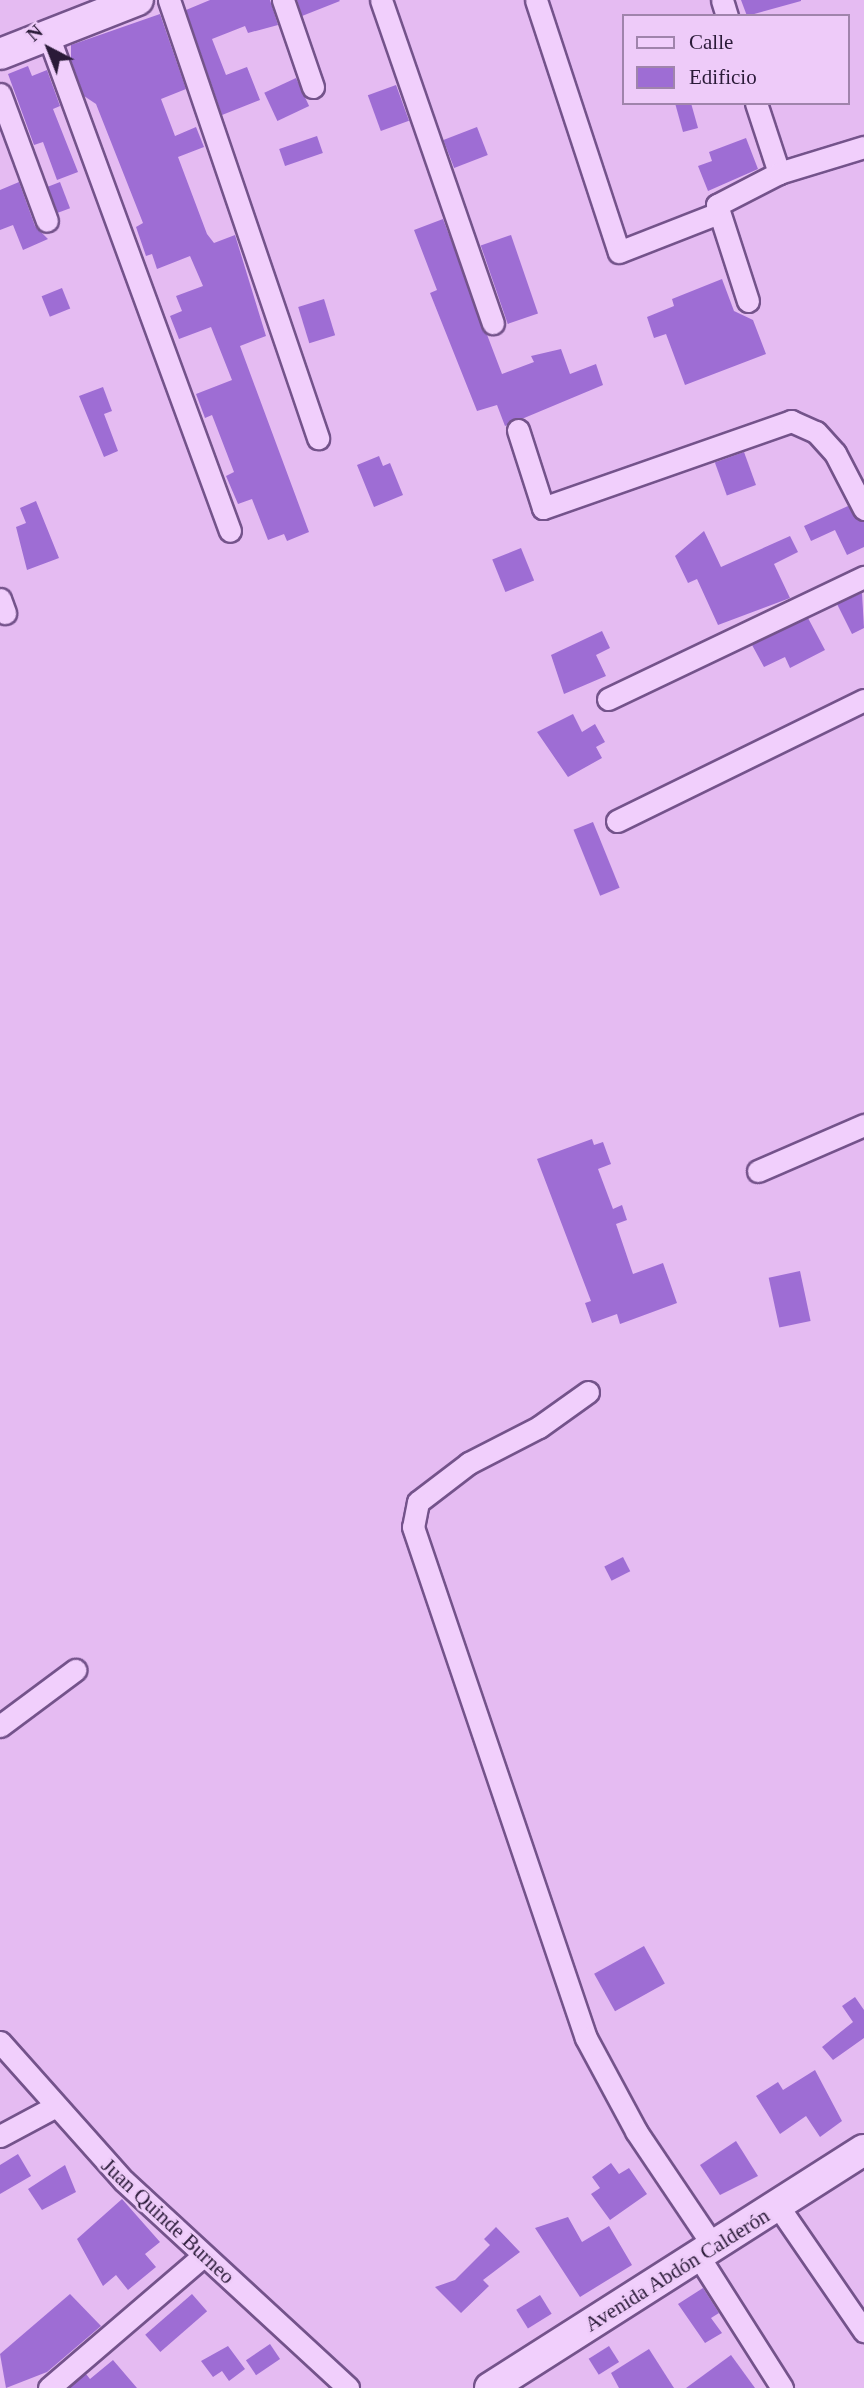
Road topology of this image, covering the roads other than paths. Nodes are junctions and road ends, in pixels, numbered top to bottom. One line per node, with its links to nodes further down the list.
1 (138, 0): 6 (street)
2 (169, 0): 18 (street)
3 (283, 0): 8 (street)
4 (382, 0): 16 (street)
5 (536, 0): 13 (street)
6 (48, 35): 7 (street); 20 (street)
7 (0, 54)
8 (313, 87)
9 (0, 94): 14 (street)
10 (757, 105): 12 (street)
11 (864, 147): 12 (street)
12 (779, 173): 13 (street)
13 (716, 214): 15 (street)
14 (47, 221)
15 (748, 301)
16 (493, 323)
17 (518, 430): 19 (street)
18 (318, 438)
19 (864, 509)
20 (230, 531)
21 (864, 577): 22 (street)
22 (608, 699)
23 (864, 700): 24 (street)
24 (617, 821)
25 (864, 1125): 26 (street)
26 (758, 1171)
27 (588, 1392): 35 (street)
28 (75, 1670): 29 (street)
29 (0, 1727)
30 (0, 2042): 31 (street, Juan Quinde Burneo)
31 (54, 2107): 32 (street); 36 (street, Juan Quinde Burneo)
32 (0, 2136)
33 (864, 2150): 34 (street, Avenida Abdón Calderón)
34 (778, 2206): 35 (street, Avenida Abdón Calderón); 37 (street)
35 (706, 2252): 40 (street, Avenida Abdón Calderón); 41 (street)
36 (204, 2255): 38 (street); 39 (street, Juan Quinde Burneo)
37 (864, 2331)
38 (49, 2388)
39 (348, 2388)
40 (490, 2388)
41 (782, 2388)

